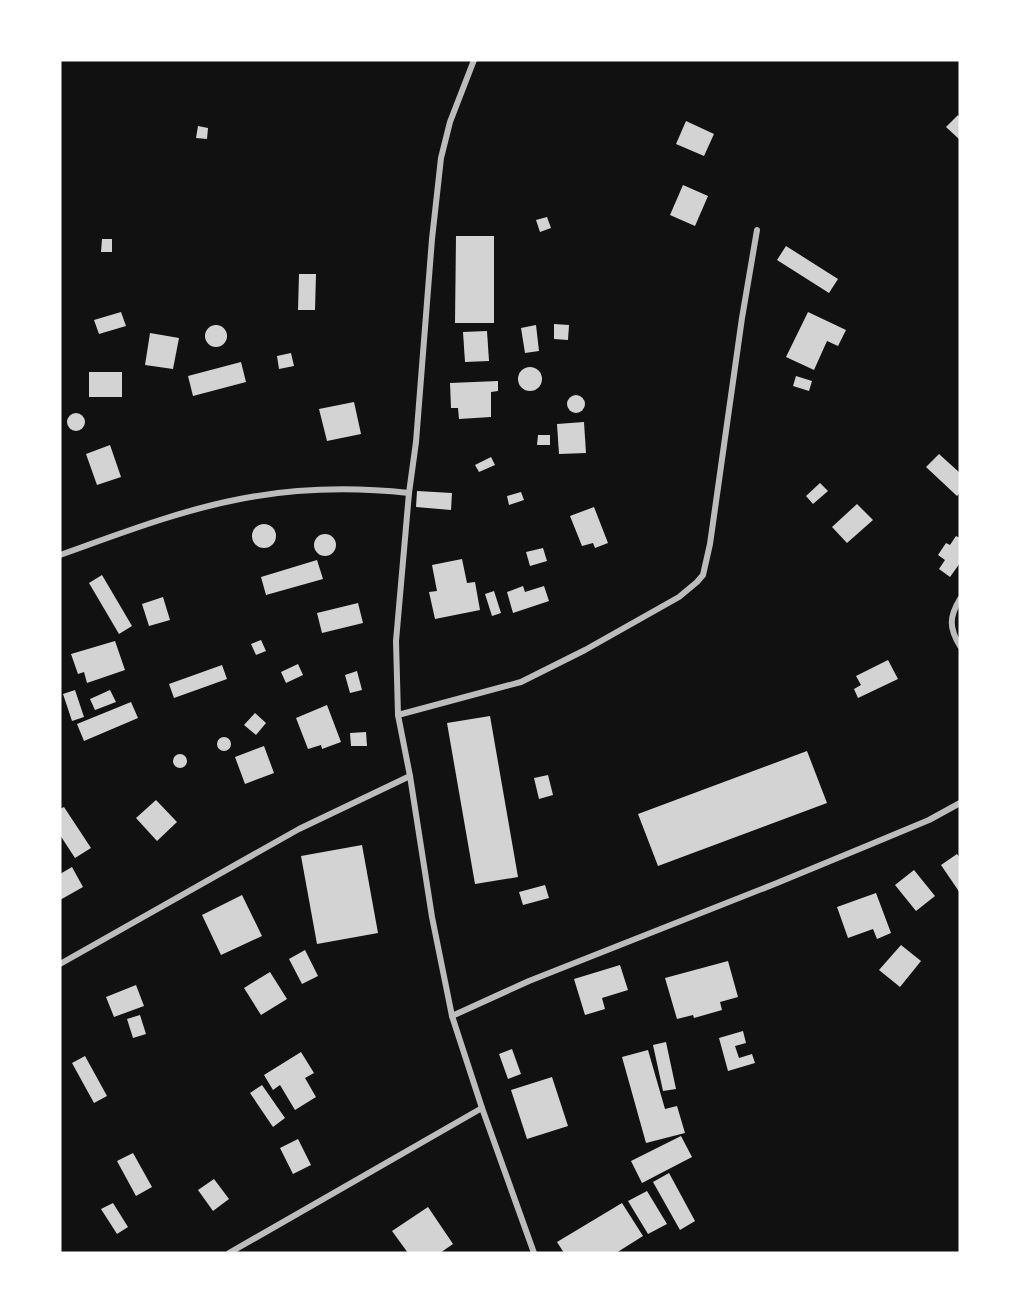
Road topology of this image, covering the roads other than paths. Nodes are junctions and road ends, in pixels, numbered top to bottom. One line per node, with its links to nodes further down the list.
1 (474, 60): 3 (street)
2 (756, 230): 7 (street)
3 (409, 493): 4 (street); 7 (street)
4 (60, 555)
5 (960, 599): 6 (street)
6 (960, 646)
7 (398, 715): 8 (street)
8 (410, 776): 10 (street); 11 (street)
9 (960, 803): 11 (street)
10 (60, 963)
11 (452, 1016): 12 (street)
12 (482, 1108): 13 (street); 14 (street)
13 (229, 1253)
14 (534, 1253)

